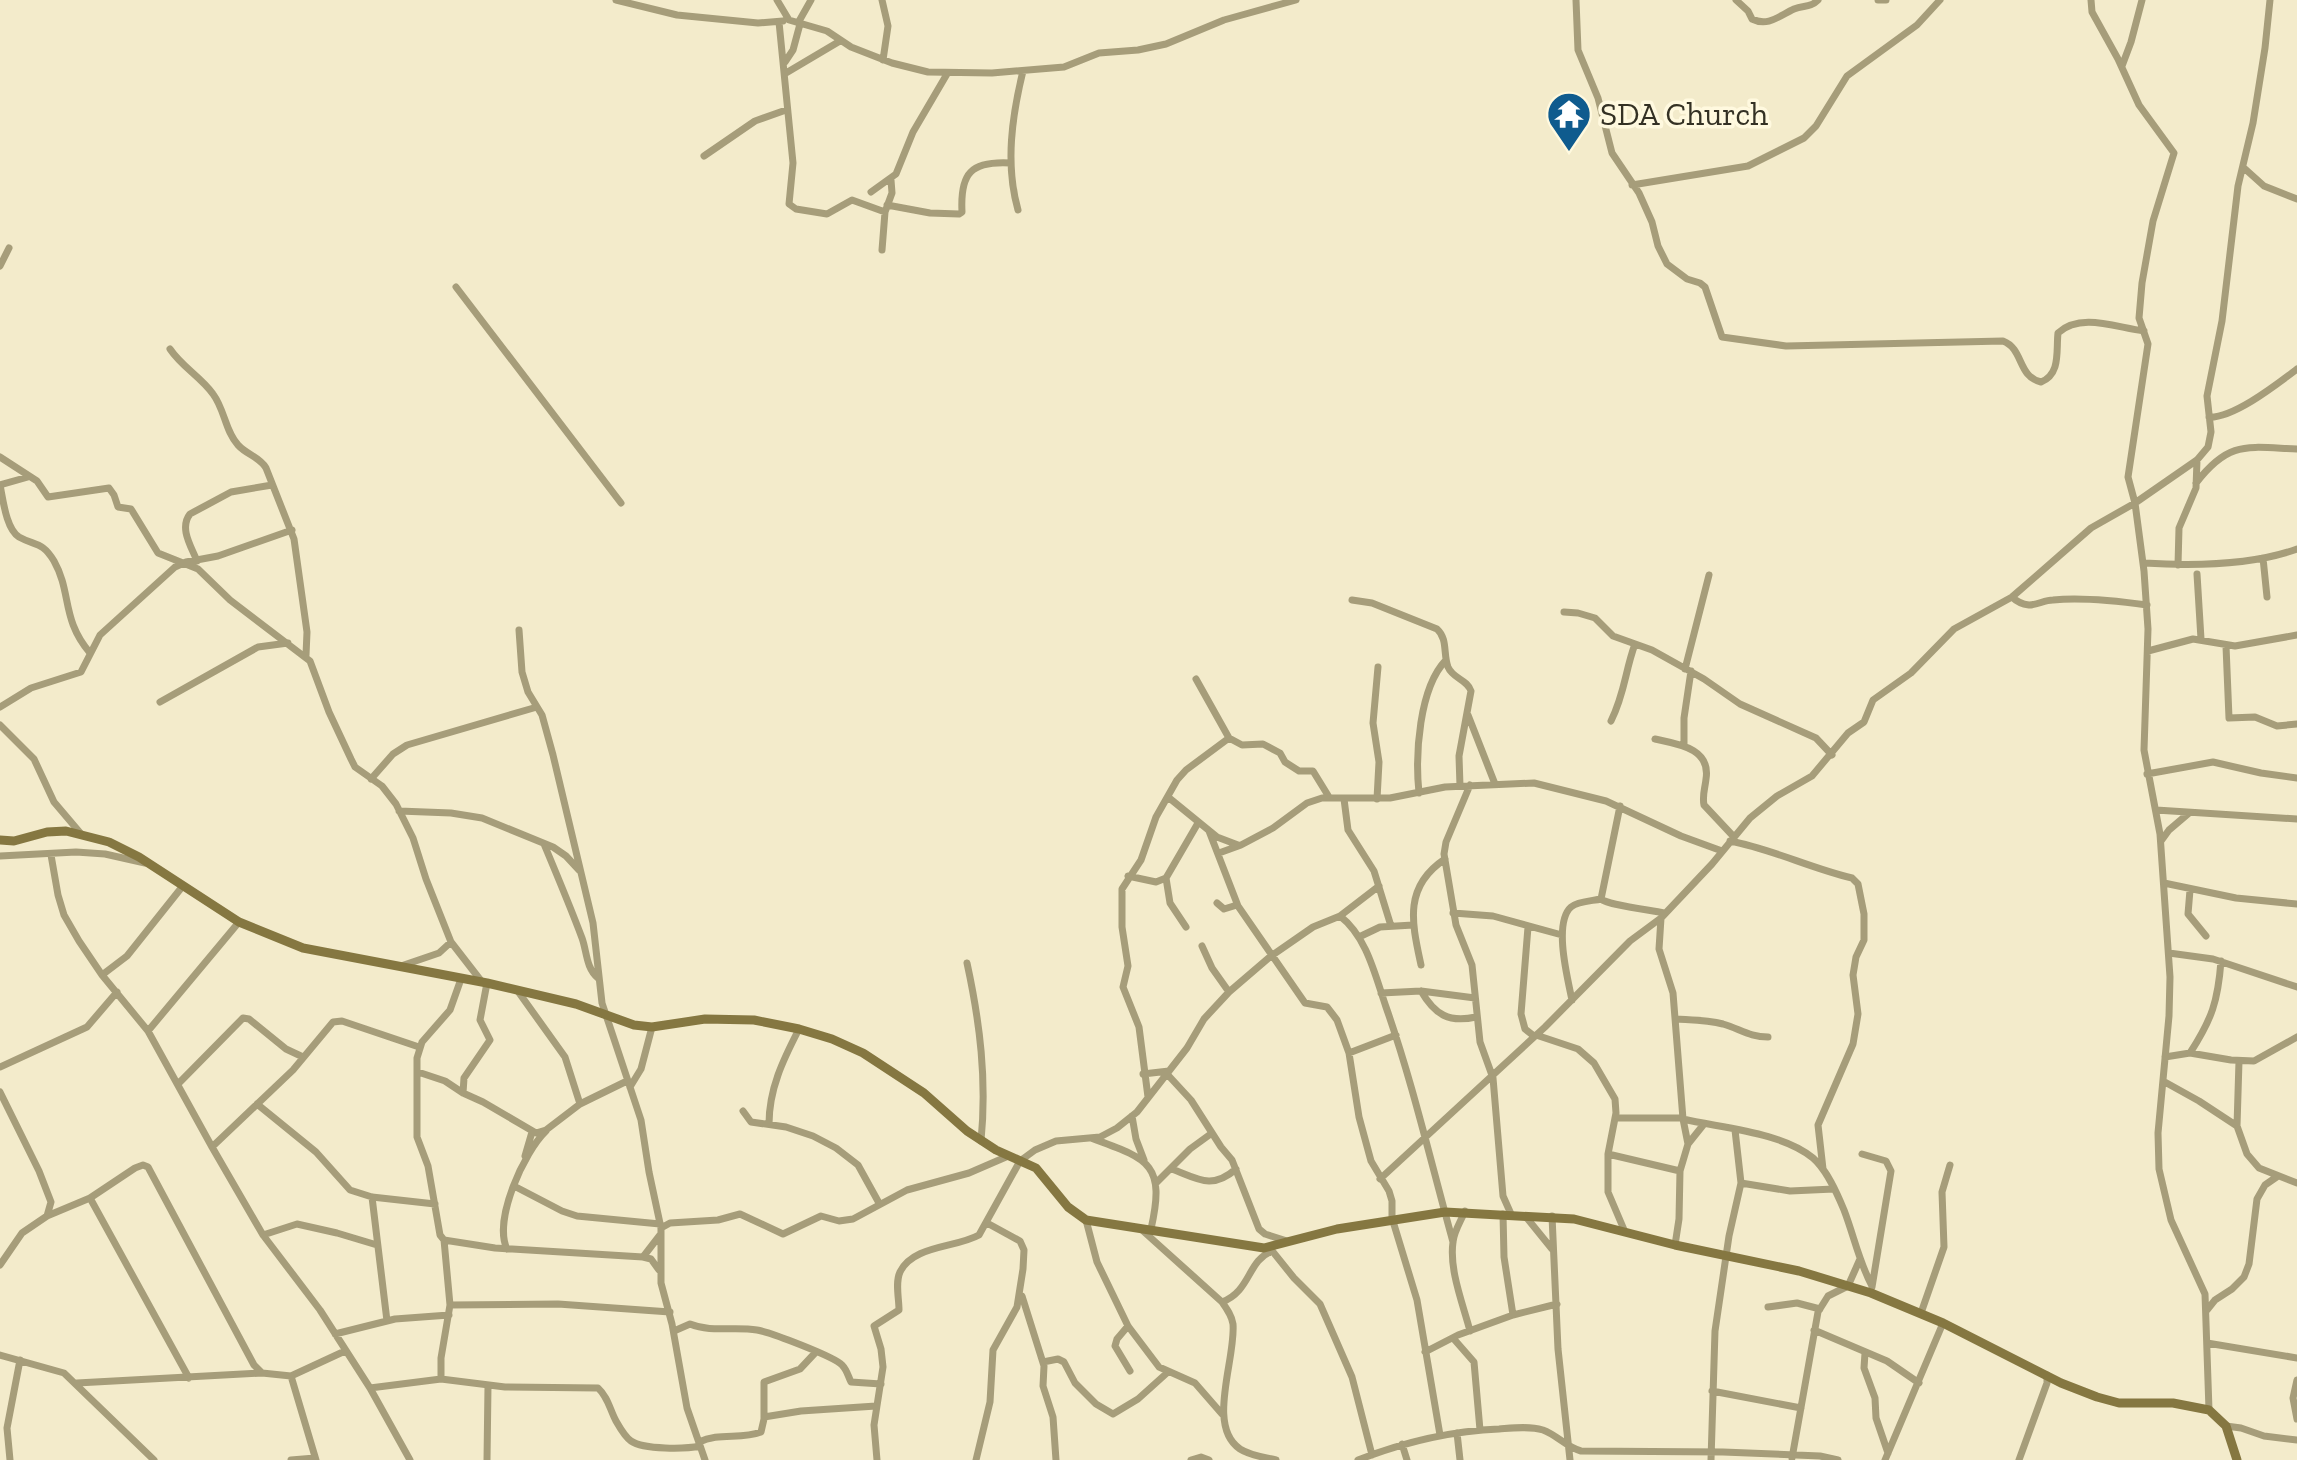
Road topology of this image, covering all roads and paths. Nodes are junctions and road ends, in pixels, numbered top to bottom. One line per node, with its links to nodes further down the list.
1 (616, 0): 16 (street)
2 (777, 0): 17 (street)
3 (811, 0): 17 (street)
4 (894, 0): 15 (street)
5 (1296, 0): 22 (street)
6 (1576, 0): 30 (street)
7 (1736, 0): 8 (street)
8 (1818, 0)
9 (1878, 0): 10 (street)
10 (1886, 0)
11 (1940, 0): 30 (street)
12 (2091, 0): 21 (street)
13 (2142, 0): 21 (street)
14 (2270, 0): 28 (street)
15 (883, 2): 19 (street)
16 (779, 22): 17 (street); 20 (street)
17 (796, 22): 18 (street); 20 (street)
18 (840, 41): 19 (street); 23 (street)
19 (883, 60): 24 (street)
20 (784, 63): 23 (street)
21 (2121, 67): 39 (street)
22 (1023, 71): 24 (street); 27 (street)
23 (786, 73): 25 (street)
24 (947, 74): 29 (street)
25 (786, 110): 26 (street); 33 (street)
26 (704, 156)
27 (1010, 163): 33 (street); 34 (street)
28 (2244, 168): 32 (street); 42 (street)
29 (891, 180): 31 (street); 33 (street)
30 (1632, 185): 39 (street)
31 (871, 192)
32 (2297, 199)
33 (886, 209): 36 (street)
34 (1018, 210)
35 (9, 248): 37 (street)
36 (882, 250)
37 (0, 266)
38 (456, 287): 49 (street)
39 (2144, 331): 50 (street)
40 (170, 349): 48 (street)
41 (2297, 369): 42 (street)
42 (2209, 417): 45 (street)
43 (2297, 449): 47 (street)
44 (0, 457): 46 (street)
45 (2197, 460): 47 (street); 50 (street)
46 (31, 477): 55 (street); 73 (street)
47 (2196, 483): 57 (street)
48 (272, 485): 51 (street); 54 (street)
49 (621, 503)
50 (2135, 503): 56 (street); 60 (street)
51 (292, 530): 54 (street); 68 (street)
52 (2297, 549): 53 (street)
53 (2263, 558): 57 (street); 61 (street)
54 (197, 561): 55 (street)
55 (186, 562): 69 (street); 73 (street)
56 (2144, 563): 57 (street); 63 (street)
57 (2178, 565)
58 (2197, 574): 67 (street)
59 (1709, 575): 77 (street)
60 (2012, 597): 63 (street); 89 (street)
61 (2267, 597)
62 (1352, 600): 75 (street)
63 (2147, 605): 72 (street)
64 (1564, 612): 70 (street)
65 (519, 630): 81 (street)
66 (2297, 635): 71 (street)
67 (2201, 639): 71 (street); 72 (street)
68 (307, 640): 69 (street); 74 (street)
69 (290, 644): 74 (street); 79 (street)
70 (1635, 644): 77 (street); 83 (street)
71 (2226, 646): 84 (street)
72 (2148, 651): 90 (street)
73 (90, 653): 80 (street)
74 (306, 655): 92 (street)
75 (1446, 660): 82 (street); 96 (street)
76 (1378, 667): 99 (street)
77 (1688, 670): 88 (street); 89 (street)
78 (1196, 679): 86 (street)
79 (160, 702)
80 (0, 707)
81 (537, 707): 92 (street); 121 (street)
82 (1467, 714): 93 (street); 95 (street)
83 (1611, 721)
84 (2297, 724)
85 (0, 725): 108 (street)
86 (1229, 738): 97 (street); 98 (street)
87 (1655, 739): 88 (street)
88 (1684, 745): 109 (street)
89 (1832, 755): 109 (street)
90 (2147, 774): 91 (street); 102 (street)
91 (2297, 778)
92 (371, 779): 103 (street)
93 (1495, 784): 94 (street); 101 (street)
94 (1470, 785): 95 (street); 118 (street)
95 (1460, 786): 96 (street)
96 (1419, 793): 99 (street)
97 (1168, 797): 106 (street); 122 (street)
98 (1329, 797): 100 (street); 113 (street)
99 (1377, 799): 100 (street)
100 (1344, 803): 127 (street)
101 (1620, 806): 114 (street); 131 (street)
102 (2156, 810): 104 (street); 111 (street)
103 (399, 811): 112 (street); 146 (street)
104 (2189, 813): 105 (street); 111 (street)
105 (2297, 819)
106 (1198, 823): 107 (street); 124 (street)
107 (1209, 831): 113 (street); 115 (street)
108 (82, 835): 110 (street); 119 (street)
109 (1732, 839): 114 (street); 226 (street)
110 (0, 840)
111 (2161, 841): 126 (street)
112 (544, 844): 121 (street); 155 (street)
113 (1241, 845): 115 (street)
114 (1722, 851): 137 (street)
115 (1219, 853): 134 (street)
116 (51, 855): 117 (street); 119 (street); 154 (street)
117 (0, 856)
118 (1445, 859): 120 (street); 123 (street)
119 (148, 863): 128 (street)
120 (1431, 870): 123 (street); 139 (street)
121 (580, 872): 155 (street)
122 (1128, 876): 125 (street); 192 (street)
123 (1448, 876): 135 (street)
124 (1166, 878): 125 (street); 129 (street)
125 (1156, 882): 129 (street)
126 (2164, 883): 130 (street); 148 (street)
127 (1379, 886): 136 (street); 140 (street)
128 (182, 887): 138 (street); 154 (street)
129 (1167, 889): 141 (street)
130 (2190, 890): 133 (street); 144 (street)
131 (1601, 899): 137 (street); 143 (street)
132 (1217, 903): 134 (street)
133 (2297, 904)
134 (1237, 905): 149 (street)
135 (1453, 913): 142 (street); 164 (street)
136 (1340, 916): 145 (street); 149 (street)
137 (1662, 916): 165 (street); 168 (street)
138 (239, 922): 153 (street); 174 (street)
139 (1413, 925): 140 (street); 152 (street)
140 (1391, 926): 145 (street)
141 (1186, 927)
142 (1528, 927): 143 (street); 176 (street)
143 (1562, 935): 165 (street)
144 (2206, 936)
145 (1359, 937): 163 (street)
146 (451, 942): 153 (street); 157 (street)
147 (1202, 946): 162 (street)
148 (2169, 953): 150 (street); 185 (street)
149 (1271, 956): 162 (street); 182 (street)
150 (2221, 961): 158 (street); 179 (street)
151 (967, 963): 214 (street)
152 (1421, 965)
153 (401, 966): 156 (street)
154 (102, 975): 161 (street)
155 (599, 978): 166 (street)
156 (461, 979): 157 (street); 181 (street)
157 (484, 983): 159 (street); 197 (street)
158 (2297, 987)
159 (517, 990): 166 (street); 200 (street)
160 (1421, 991): 163 (street); 164 (street); 169 (street)
161 (117, 992): 174 (street); 188 (street)
162 (1229, 992): 190 (street)
163 (1381, 993): 175 (street)
164 (1475, 998): 167 (street)
165 (1572, 1000): 171 (street)
166 (606, 1014): 170 (street); 195 (street)
167 (1476, 1017): 169 (street); 173 (street)
168 (1676, 1019): 177 (street); 204 (street)
169 (1463, 1020): 173 (street)
170 (652, 1027): 172 (street); 195 (street)
171 (1545, 1027): 176 (street); 180 (street)
172 (799, 1029): 205 (street); 214 (street)
173 (1478, 1030): 191 (street)
174 (148, 1031): 194 (street)
175 (1396, 1035): 182 (street); 212 (street)
176 (1535, 1036): 180 (street); 191 (street)
177 (1768, 1037)
178 (2297, 1037): 187 (street)
179 (2200, 1038): 183 (street); 186 (street)
180 (1546, 1039): 203 (street)
181 (419, 1047): 184 (street); 189 (street)
182 (1349, 1053): 229 (street)
183 (2190, 1053): 185 (street); 186 (street)
184 (303, 1057): 194 (street); 199 (street)
185 (2165, 1057): 193 (street)
186 (2208, 1057): 187 (street)
187 (2239, 1061): 207 (street)
188 (0, 1067)
189 (418, 1072): 197 (street); 238 (street)
190 (1168, 1073): 192 (street); 198 (street); 211 (street)
191 (1492, 1073): 212 (street); 241 (street)
192 (1143, 1074): 198 (street)
193 (2163, 1081): 207 (street); 279 (street)
194 (178, 1084): 216 (street)
195 (628, 1084): 200 (street); 248 (street)
196 (0, 1092): 243 (street)
197 (463, 1093): 210 (street)
198 (1148, 1097): 202 (street)
199 (257, 1104): 216 (street); 235 (street)
200 (580, 1104): 208 (street)
201 (743, 1111): 205 (street)
202 (1132, 1116): 213 (street); 221 (street)
203 (1615, 1118): 204 (street); 217 (street)
204 (1683, 1118): 206 (street); 215 (street)
205 (769, 1124): 237 (street)
206 (1704, 1124): 209 (street); 215 (street)
207 (2237, 1126): 228 (street)
208 (546, 1130): 210 (street); 223 (street)
209 (1735, 1130): 226 (street); 232 (street)
210 (532, 1132): 223 (street)
211 (1212, 1133): 224 (street); 225 (street)
212 (1427, 1137): 229 (street); 240 (street)
213 (1090, 1138): 220 (street); 221 (street)
214 (981, 1141): 219 (street)
215 (1688, 1144): 227 (street)
216 (212, 1147): 252 (street)
217 (1608, 1154): 227 (street); 251 (street)
218 (1862, 1154): 270 (street)
219 (1006, 1157): 220 (street); 237 (street)
220 (1020, 1161): 246 (street); 247 (street)
221 (1145, 1162): 231 (street)
222 (1950, 1165): 280 (street)
223 (522, 1168): 233 (street)
224 (1172, 1169): 225 (street); 231 (street)
225 (1236, 1169): 255 (street)
226 (1823, 1169): 234 (street)
227 (1680, 1171): 258 (street)
228 (2278, 1176): 230 (street); 279 (street)
229 (1380, 1179): 245 (street)
230 (2294, 1180)
231 (1156, 1183): 250 (street)
232 (1741, 1183): 234 (street); 264 (street)
233 (514, 1186): 248 (street); 254 (street)
234 (1834, 1189): 265 (street)
235 (372, 1197): 238 (street); 257 (street)
236 (90, 1198): 243 (street); 302 (street); 305 (street)
237 (879, 1203): 248 (street)
238 (435, 1204): 253 (street)
239 (1465, 1211): 240 (street); 241 (street); 256 (street)
240 (1445, 1212): 245 (street); 256 (street)
241 (1503, 1214): 242 (street); 282 (street)
242 (1524, 1215): 244 (street); 262 (street)
243 (47, 1216): 266 (street)
244 (1552, 1216): 251 (street); 262 (street)
245 (1392, 1218): 255 (street); 293 (street)
246 (1086, 1220): 249 (street); 285 (street)
247 (987, 1223): 271 (street); 310 (street)
248 (660, 1226): 263 (street); 267 (street)
249 (1139, 1227): 250 (street); 273 (street)
250 (1151, 1229): 261 (street)
251 (1625, 1232): 258 (street)
252 (263, 1235): 257 (street); 289 (street)
253 (444, 1240): 259 (street); 275 (street)
254 (502, 1240): 259 (street); 260 (street)
255 (1289, 1242): 261 (street)
256 (1453, 1242): 288 (street)
257 (377, 1245): 283 (street)
258 (1675, 1245): 264 (street)
259 (495, 1248): 260 (street)
260 (507, 1249): 263 (street)
261 (1271, 1249): 273 (street); 330 (street)
262 (1552, 1249): 274 (street)
263 (643, 1257): 267 (street)
264 (1728, 1257): 268 (street); 313 (street)
265 (1860, 1259): 269 (street); 270 (street)
266 (0, 1265)
267 (660, 1271): 278 (street)
268 (1822, 1277): 269 (street); 272 (street)
269 (1848, 1286): 270 (street); 272 (street)
270 (1872, 1290): 280 (street)
271 (1021, 1293): 299 (street); 341 (street)
272 (1828, 1296): 277 (street)
273 (1222, 1302): 317 (street)
274 (1557, 1304): 282 (street); 328 (street)
275 (450, 1305): 278 (street); 281 (street)
276 (1768, 1307): 277 (street)
277 (1820, 1309): 286 (street)
278 (670, 1312): 287 (street)
279 (2206, 1312): 291 (street)
280 (1921, 1313): 284 (street)
281 (449, 1315): 283 (street); 306 (street)
282 (1513, 1315): 288 (street)
283 (387, 1321): 289 (street)
284 (1943, 1323): 303 (street); 309 (street)
285 (1128, 1326): 300 (street); 301 (street)
286 (1814, 1330): 295 (street); 315 (street)
287 (674, 1331): 294 (street); 326 (street)
288 (1470, 1331): 290 (street)
289 (335, 1334): 292 (street)
290 (1453, 1338): 293 (street); 321 (street)
291 (2207, 1343): 297 (street); 316 (street)
292 (345, 1351): 304 (street); 312 (street)
293 (1425, 1352): 323 (street)
294 (815, 1353): 310 (street); 318 (street)
295 (1865, 1353): 309 (street); 331 (street)
296 (0, 1355): 298 (street)
297 (2297, 1358)
298 (20, 1360): 308 (street); 334 (street)
299 (1043, 1362): 301 (street); 342 (street)
300 (1130, 1371)
301 (1168, 1372): 317 (street)
302 (262, 1373): 304 (street); 305 (street)
303 (2047, 1375): 316 (street); 351 (street)
304 (291, 1376): 333 (street)
305 (189, 1378): 308 (street)
306 (441, 1379): 311 (street); 312 (street)
307 (2297, 1380): 319 (street)
308 (77, 1383): 335 (street)
309 (1919, 1383): 331 (street)
310 (881, 1384): 314 (street)
311 (488, 1386): 326 (street); 338 (street)
312 (370, 1388): 337 (street)
313 (1712, 1391): 315 (street); 329 (street)
314 (876, 1406): 318 (street); 340 (street)
315 (1801, 1408): 332 (street)
316 (2209, 1410): 320 (street)
317 (1224, 1416): 345 (street)
318 (764, 1417): 324 (street)
319 (2297, 1419)
320 (2226, 1426): 325 (street); 352 (street)
321 (1480, 1430): 322 (street); 328 (street)
322 (1457, 1433): 323 (street); 348 (street)
323 (1440, 1435): 327 (street)
324 (712, 1436): 326 (street); 339 (street)
325 (2297, 1440)
326 (700, 1444): 339 (street)
327 (1402, 1444): 330 (street); 347 (street)
328 (1567, 1446): 329 (street); 349 (street)
329 (1711, 1456): 332 (street)
330 (1371, 1457): 346 (street)
331 (1887, 1457)
332 (1792, 1458): 350 (street)
333 (316, 1459): 336 (street)
334 (10, 1460)
335 (154, 1460)
336 (291, 1460)
337 (410, 1460)
338 (487, 1460)
339 (704, 1460)
340 (877, 1460)
341 (976, 1460)
342 (1056, 1460)
343 (1191, 1460): 344 (street)
344 (1209, 1460)
345 (1276, 1460)
346 (1358, 1460)
347 (1407, 1460)
348 (1460, 1460)
349 (1570, 1460)
350 (1838, 1460)
351 (2019, 1460)
352 (2237, 1460)

